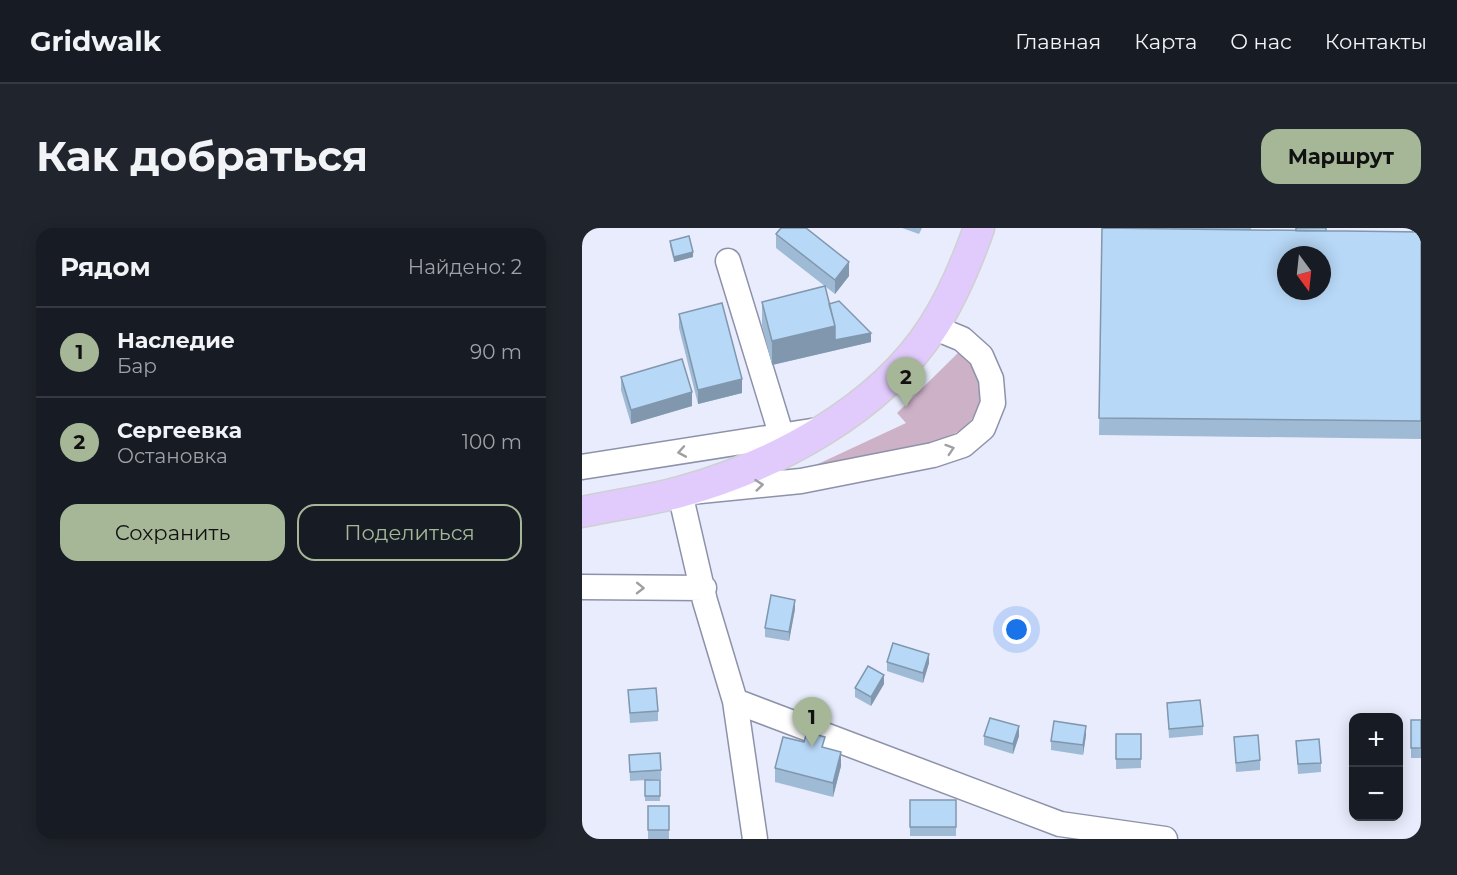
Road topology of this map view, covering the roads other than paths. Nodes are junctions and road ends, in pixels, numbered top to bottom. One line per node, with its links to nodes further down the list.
1 (979, 228): 3 (main road)
2 (728, 261): 5 (street)
3 (933, 327): 4 (main road); 7 (street, one-way to 3)
4 (826, 429): 5 (street); 7 (main road)
5 (781, 434): 6 (street, one-way to 6)
6 (582, 467)
7 (680, 493): 8 (main road); 10 (street)
8 (582, 512)
9 (582, 587): 10 (street, one-way to 10)
10 (704, 588): 11 (street)
11 (735, 701): 12 (street); 13 (street)
12 (755, 839)
13 (1165, 839)

